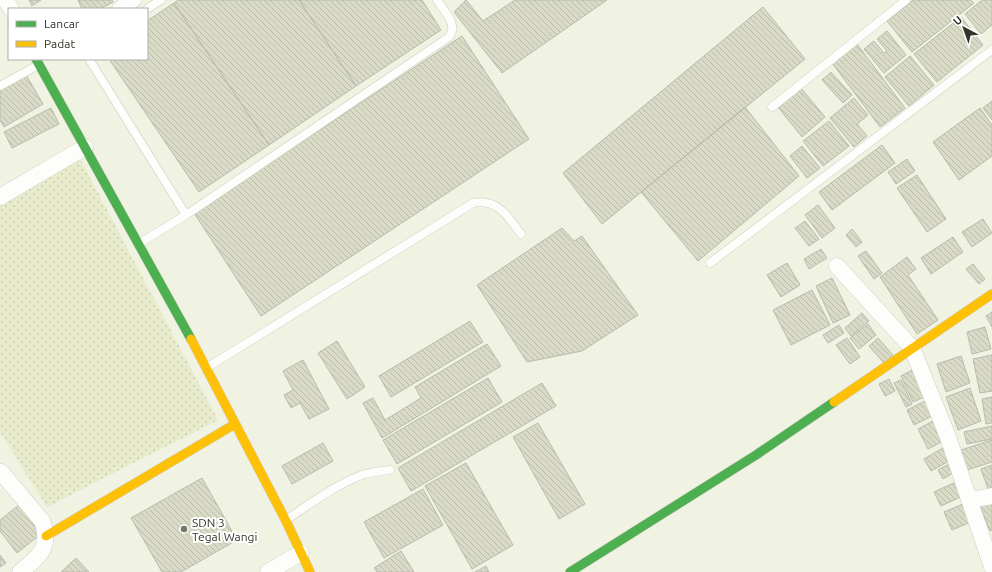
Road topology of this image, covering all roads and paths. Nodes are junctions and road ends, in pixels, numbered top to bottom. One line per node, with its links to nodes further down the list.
1 (133, 0): 5 (street)
2 (161, 0): 6 (lane)
3 (437, 0): 14 (lane)
4 (906, 0): 11 (lane)
5 (121, 8)
6 (148, 8)
7 (992, 50): 17 (lane)
8 (90, 60): 14 (lane)
9 (41, 61): 10 (lane); 12 (street)
10 (0, 86)
11 (772, 107)
12 (85, 147): 13 (street); 16 (street)
13 (0, 197)
14 (186, 215): 16 (lane)
15 (522, 234): 21 (lane)
16 (139, 244): 21 (street)
17 (710, 263)
18 (837, 266): 20 (street)
19 (992, 294): 20 (street)
20 (912, 348): 26 (street); 34 (street)
21 (207, 368): 22 (street)
22 (235, 424): 27 (street); 28 (street)
23 (390, 470): 27 (lane)
24 (1, 472): 28 (street)
25 (992, 496): 26 (street)
26 (970, 500): 30 (street)
27 (286, 521): 29 (street)
28 (46, 536): 31 (street)
29 (301, 553): 32 (street); 33 (street)
30 (992, 567)
31 (20, 572)
32 (268, 572)
33 (310, 572)
34 (570, 572)

